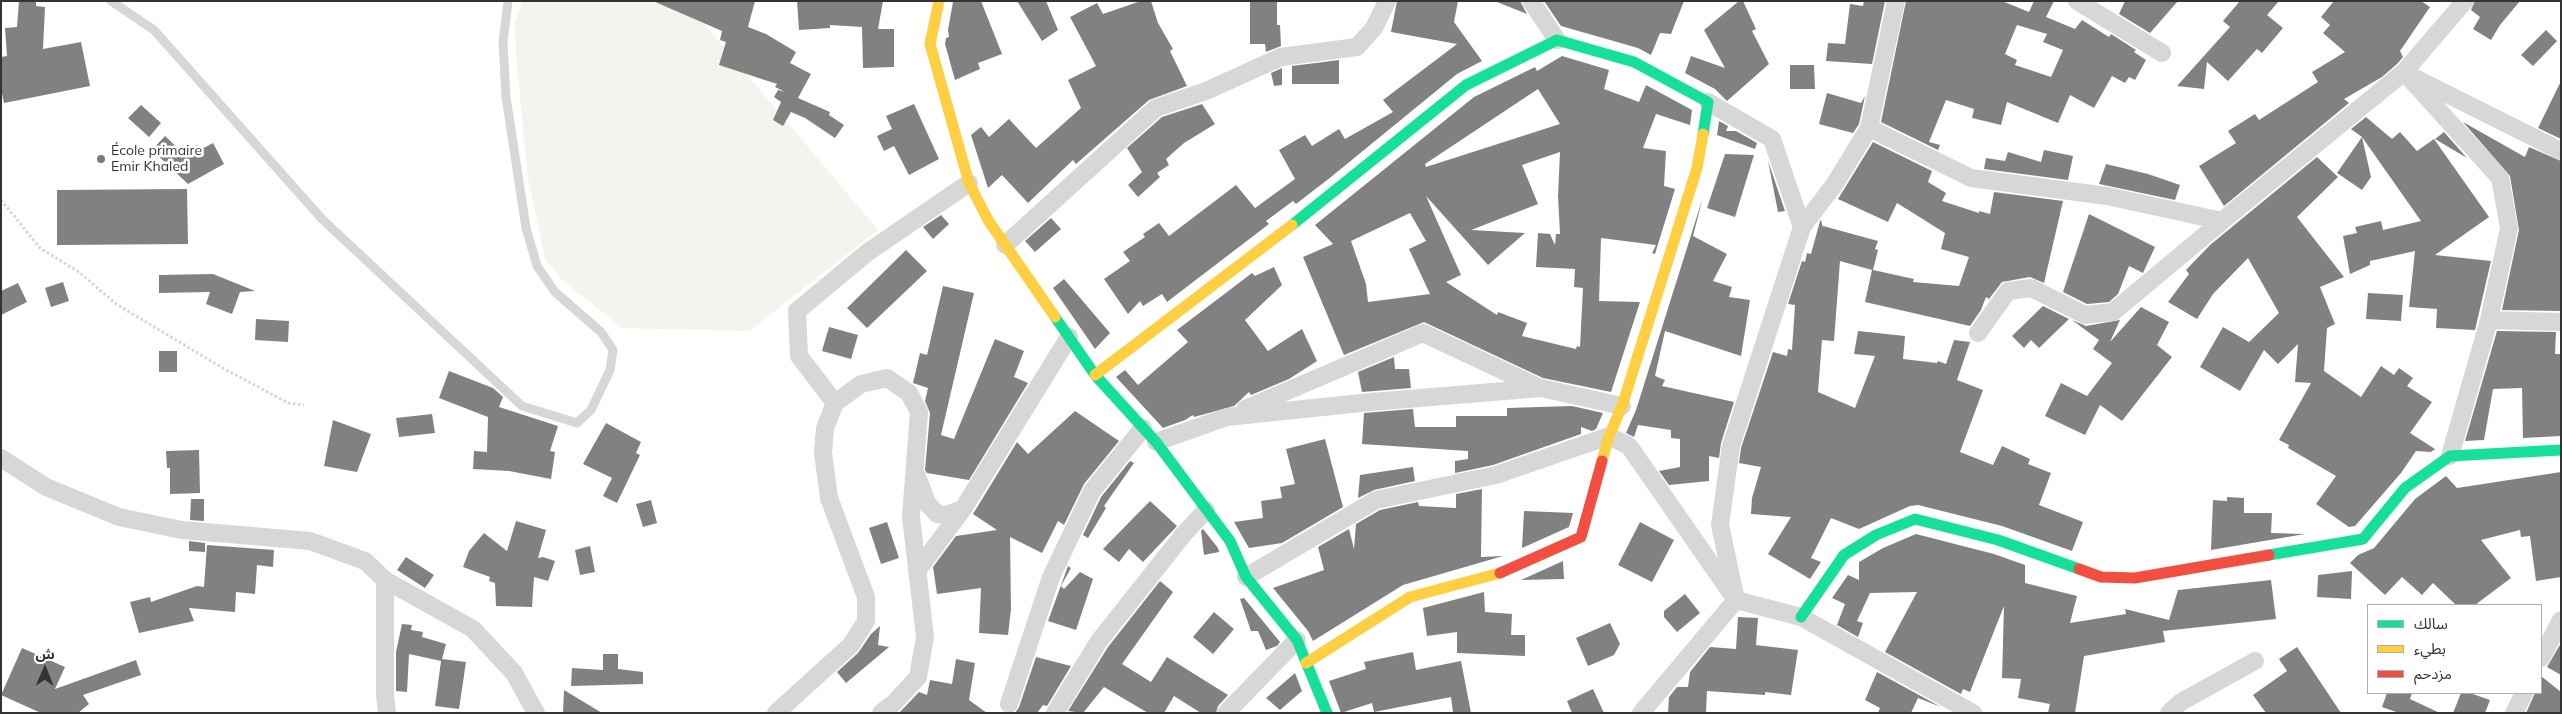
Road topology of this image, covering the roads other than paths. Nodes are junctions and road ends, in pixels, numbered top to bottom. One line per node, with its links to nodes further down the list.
1 (111, 1): 2 (lane)
2 (508, 1)
3 (939, 1): 15 (street)
4 (1387, 1): 18 (street)
5 (1531, 1): 9 (street)
6 (1896, 1): 13 (street)
7 (2077, 1): 10 (street)
8 (2466, 1): 11 (street)
9 (1557, 40): 12 (street); 23 (street)
10 (2162, 53)
11 (2404, 72): 14 (street); 16 (street); 19 (street)
12 (1708, 102): 17 (street); 26 (street)
13 (1869, 128): 16 (street); 17 (street)
14 (2561, 152)
15 (969, 183): 18 (street); 25 (street)
16 (2222, 221): 21 (street)
17 (1802, 227): 40 (street)
18 (1005, 245): 22 (street)
19 (2489, 320): 20 (street); 32 (street)
20 (2561, 322)
21 (1978, 333)
22 (1068, 337): 23 (street); 35 (street)
23 (1095, 375): 28 (street)
24 (1541, 388): 26 (street); 27 (street); 27 (street)
25 (834, 403): 34 (street); 51 (street)
26 (1622, 406): 29 (street)
27 (1227, 416): 30 (street)
28 (1143, 428): 30 (street); 48 (street)
29 (1609, 436): 38 (street); 40 (street); 46 (street)
30 (1156, 442): 36 (street)
31 (2561, 450): 32 (street)
32 (2450, 456): 41 (street)
33 (1, 458): 39 (street)
34 (913, 466): 35 (street); 37 (street)
35 (963, 508): 37 (street)
36 (1206, 510): 38 (street); 53 (street)
37 (918, 570): 52 (street)
38 (1246, 577): 43 (street)
39 (385, 580): 49 (street); 50 (street)
40 (1736, 600): 41 (street); 56 (street)
41 (1801, 617): 57 (street)
42 (2561, 620): 44 (street)
43 (1297, 640): 46 (street); 54 (street)
44 (2542, 656)
45 (2255, 661): 58 (street)
46 (1306, 663): 55 (street)
47 (2524, 694): 59 (street)
48 (1010, 704)
49 (387, 713)
50 (536, 713)
51 (776, 713)
52 (881, 713)
53 (1056, 713)
54 (1226, 713)
55 (1327, 713)
56 (1642, 713)
57 (1973, 713)
58 (2170, 713)
59 (2514, 713)

